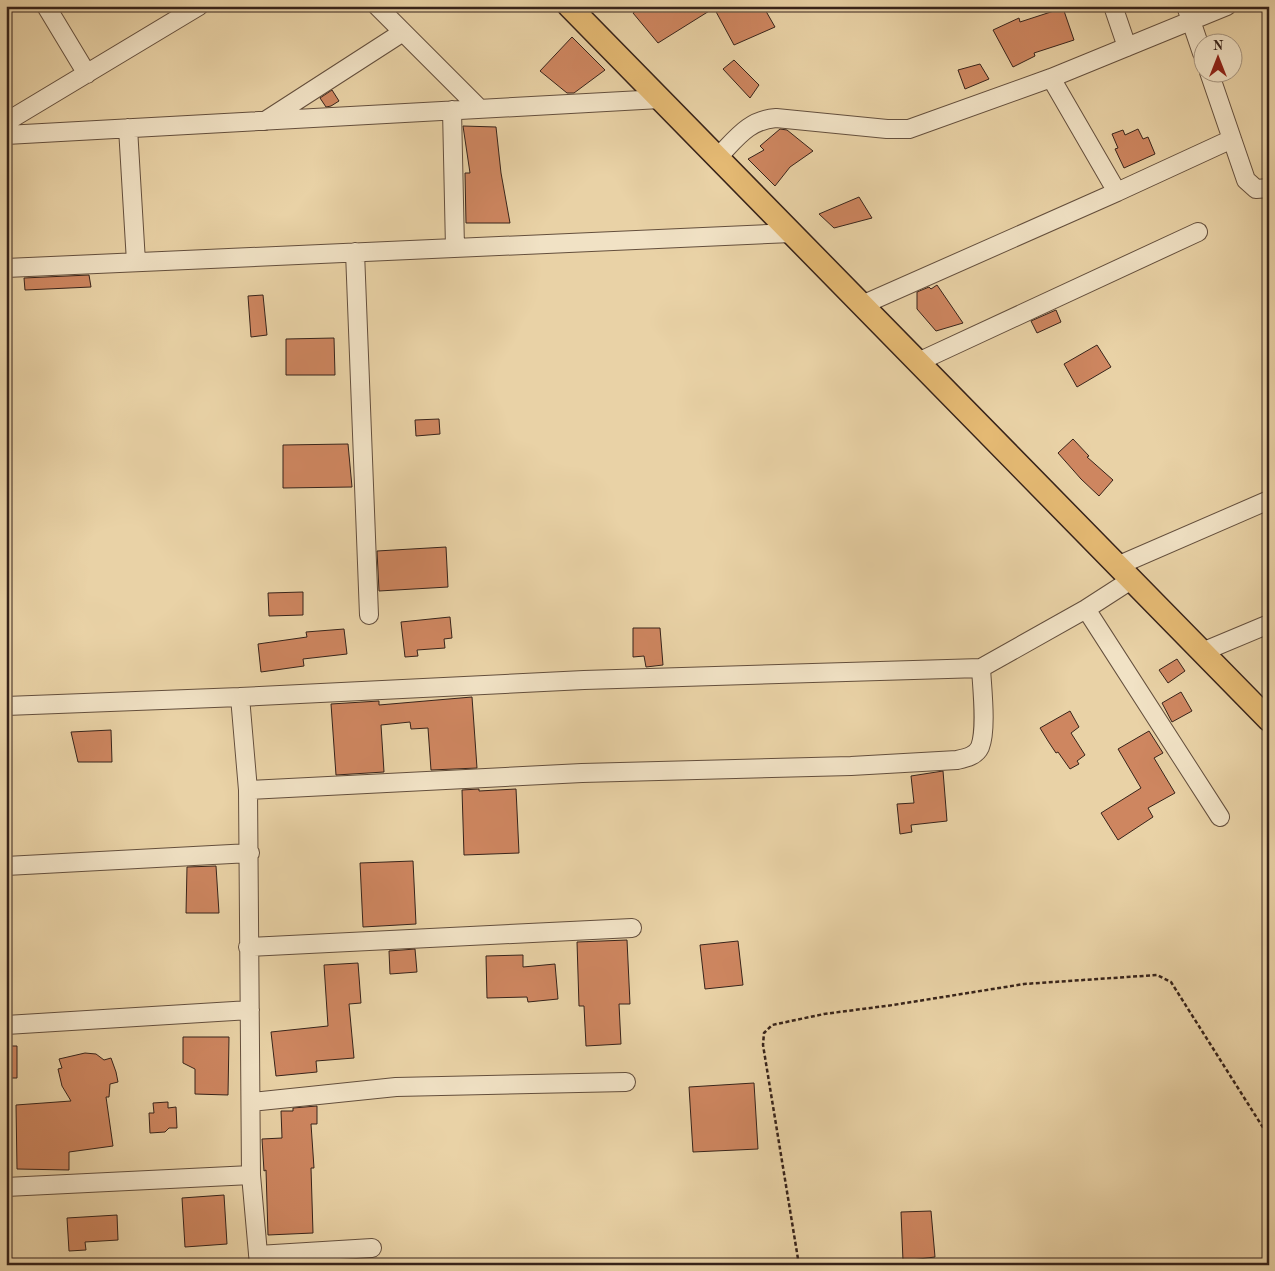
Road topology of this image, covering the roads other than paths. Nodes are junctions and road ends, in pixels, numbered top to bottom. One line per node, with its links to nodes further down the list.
1 (46, 6): 11 (street)
2 (199, 6): 11 (street)
3 (378, 6): 8 (street)
4 (569, 6): 14 (main road)
5 (1113, 6): 10 (street)
6 (1216, 9): 7 (street)
7 (1188, 13): 9 (street); 10 (street)
8 (403, 32): 15 (street); 17 (street)
9 (1195, 32)
10 (1127, 47): 12 (street)
11 (87, 74): 18 (street)
12 (1051, 78): 22 (street); 24 (street)
13 (1212, 82): 21 (street)
14 (660, 99): 15 (street); 22 (main road)
15 (480, 109): 16 (street)
16 (452, 110): 17 (street); 27 (street)
17 (265, 121): 19 (street)
18 (6, 122)
19 (128, 128): 20 (street); 29 (street)
20 (6, 135)
21 (1232, 139): 23 (street); 24 (street)
22 (717, 158): 26 (main road)
23 (1269, 188)
24 (1117, 192): 31 (street)
25 (1198, 232): 32 (street)
26 (792, 233): 27 (street); 31 (main road)
27 (455, 248): 28 (street)
28 (355, 252): 29 (street); 36 (street)
29 (136, 262): 30 (street)
30 (6, 268)
31 (862, 305): 32 (main road)
32 (918, 362): 34 (main road)
33 (1269, 500): 34 (street)
34 (1124, 573): 35 (street); 38 (main road)
35 (1086, 609): 39 (street); 44 (street)
36 (369, 616)
37 (1269, 624): 38 (street)
38 (1202, 652): 42 (main road)
39 (981, 668): 40 (street); 43 (street)
40 (240, 697): 41 (street); 43 (street)
41 (6, 706)
42 (1269, 720)
43 (248, 790): 45 (street)
44 (1220, 817)
45 (250, 854): 46 (street); 48 (street)
46 (6, 866)
47 (632, 928): 48 (street)
48 (248, 947): 49 (street)
49 (250, 1010): 50 (street); 52 (street)
50 (6, 1025)
51 (626, 1082): 52 (street)
52 (251, 1102): 53 (street)
53 (251, 1175): 54 (street); 56 (street)
54 (6, 1187)
55 (372, 1248): 56 (street)
56 (258, 1260)

